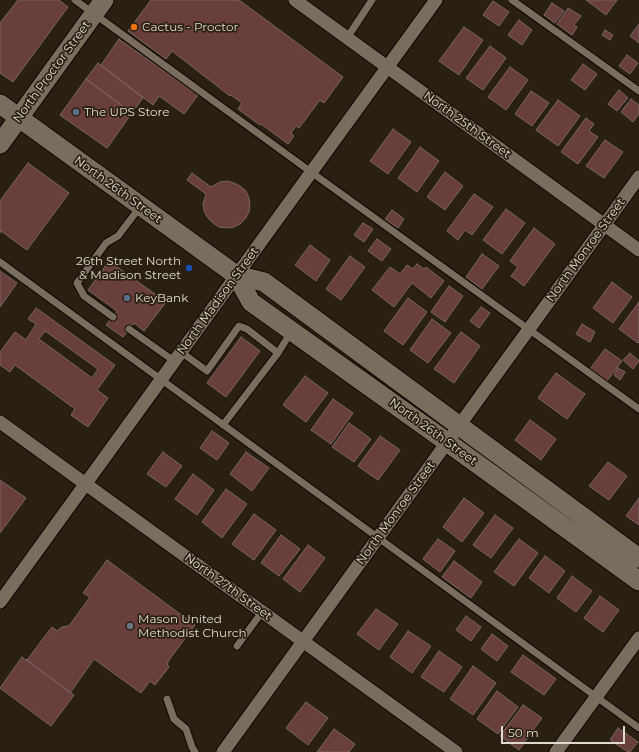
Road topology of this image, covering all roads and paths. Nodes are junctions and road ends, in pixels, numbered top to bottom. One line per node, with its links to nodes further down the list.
1 (75, 0): 6 (lane)
2 (296, 0): 7 (street, North 25th Street)
3 (372, 0): 7 (lane)
4 (436, 0): 8 (street, North Madison Street)
5 (512, 0): 9 (lane)
6 (99, 7): 11 (street, North Proctor Street); 13 (lane)
7 (347, 38): 8 (street, North 25th Street)
8 (387, 67): 13 (street, North Madison Street); 16 (street, North 25th Street)
9 (639, 90)
10 (0, 104): 11 (street, North 26th Street)
11 (18, 118): 12 (street, North Proctor Street); 15 (street, North 26th Street)
12 (0, 144)
13 (311, 172): 19 (street, North Madison Street); 22 (lane)
14 (639, 177): 16 (street, North Monroe Street)
15 (140, 207): 19 (street, North 26th Street); 20 (lane)
16 (604, 225): 17 (street, North 25th Street); 22 (street, North Monroe Street)
17 (639, 250)
18 (0, 262): 26 (lane)
19 (236, 276): 23 (street, North 26th Street); 25 (street, North Madison Street); 30 (street, North 26th Street)
20 (113, 316)
21 (129, 329): 25 (lane)
22 (529, 329): 27 (lane); 30 (street, North Monroe Street)
23 (291, 332): 24 (lane); 31 (street, North 26th Street)
24 (278, 353): 25 (lane); 29 (lane)
25 (177, 356): 26 (street, North Madison Street)
26 (161, 380): 29 (lane); 32 (street, North Madison Street)
27 (639, 409)
28 (0, 422): 32 (street, North 27th Street)
29 (223, 425): 33 (lane)
30 (459, 426): 31 (street, North Monroe Street); 34 (street, North 26th Street)
31 (447, 442): 33 (street, North Monroe Street); 35 (street, North 26th Street)
32 (85, 484): 36 (street, North Madison Street); 37 (street, North 27th Street)
33 (378, 538): 39 (street, North Monroe Street); 41 (lane)
34 (639, 558)
35 (639, 581)
36 (0, 602)
37 (262, 612): 39 (street, North 27th Street); 40 (lane)
38 (639, 638): 41 (street)
39 (303, 641): 45 (street, North Monroe Street); 46 (street, North 27th Street)
40 (238, 646)
41 (596, 696): 43 (lane); 47 (street)
42 (167, 699): 44 (lane)
43 (639, 728)
44 (195, 752)
45 (223, 752)
46 (456, 752)
47 (556, 752)

